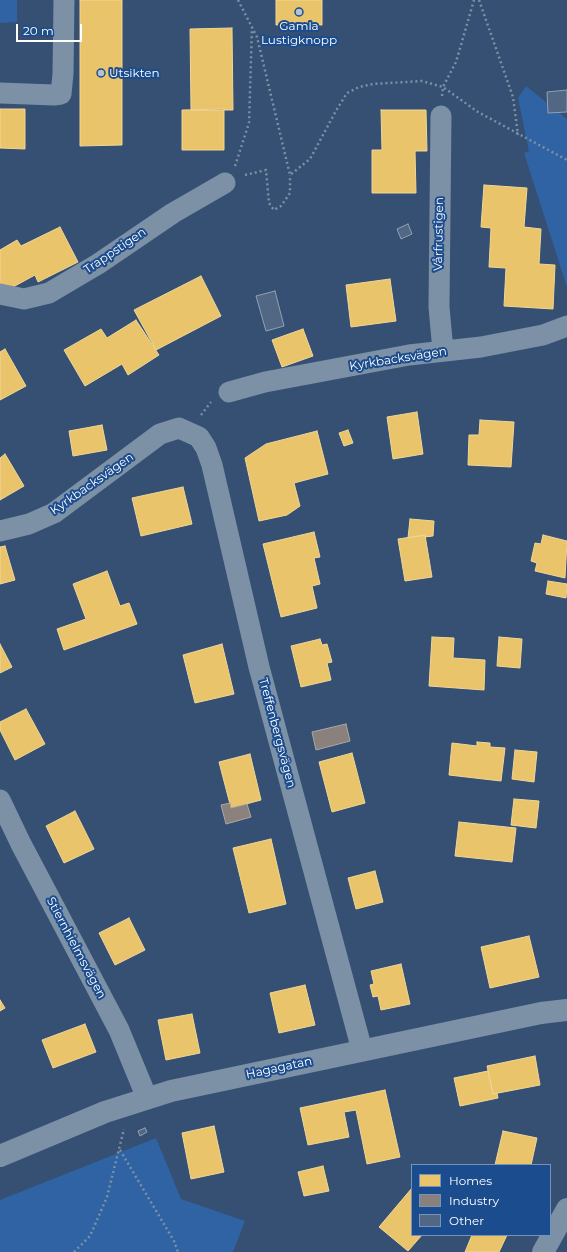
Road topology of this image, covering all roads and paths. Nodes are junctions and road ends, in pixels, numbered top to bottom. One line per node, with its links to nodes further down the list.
1 (64, 0): 7 (street)
2 (238, 0): 5 (path)
3 (474, 0): 6 (path)
4 (479, 0): 9 (path)
5 (252, 26): 11 (path); 12 (path)
6 (443, 87): 8 (path); 9 (path); 11 (path)
7 (0, 93)
8 (441, 116): 15 (street, Vårfrustigen)
9 (518, 135): 10 (path)
10 (567, 160)
11 (290, 176): 12 (path)
12 (225, 184): 13 (street, Trappstigen)
13 (0, 294)
14 (567, 326): 15 (street, Kyrkbacksvägen)
15 (443, 351): 16 (street, Kyrkbacksvägen)
16 (229, 392): 17 (path)
17 (184, 430): 18 (street, Kyrkbacksvägen); 21 (street, Treffenbergsvägen)
18 (0, 532)
19 (0, 800): 22 (street, Stiernhielmsvägen)
20 (567, 1010): 21 (street, Hagagatan)
21 (362, 1050): 22 (street, Hagagatan)
22 (147, 1098): 25 (street, Hagagatan)
23 (126, 1123): 24 (path)
24 (120, 1149): 27 (path); 28 (path)
25 (0, 1156)
26 (567, 1210): 29 (street)
27 (74, 1252)
28 (178, 1252)
29 (543, 1252)

